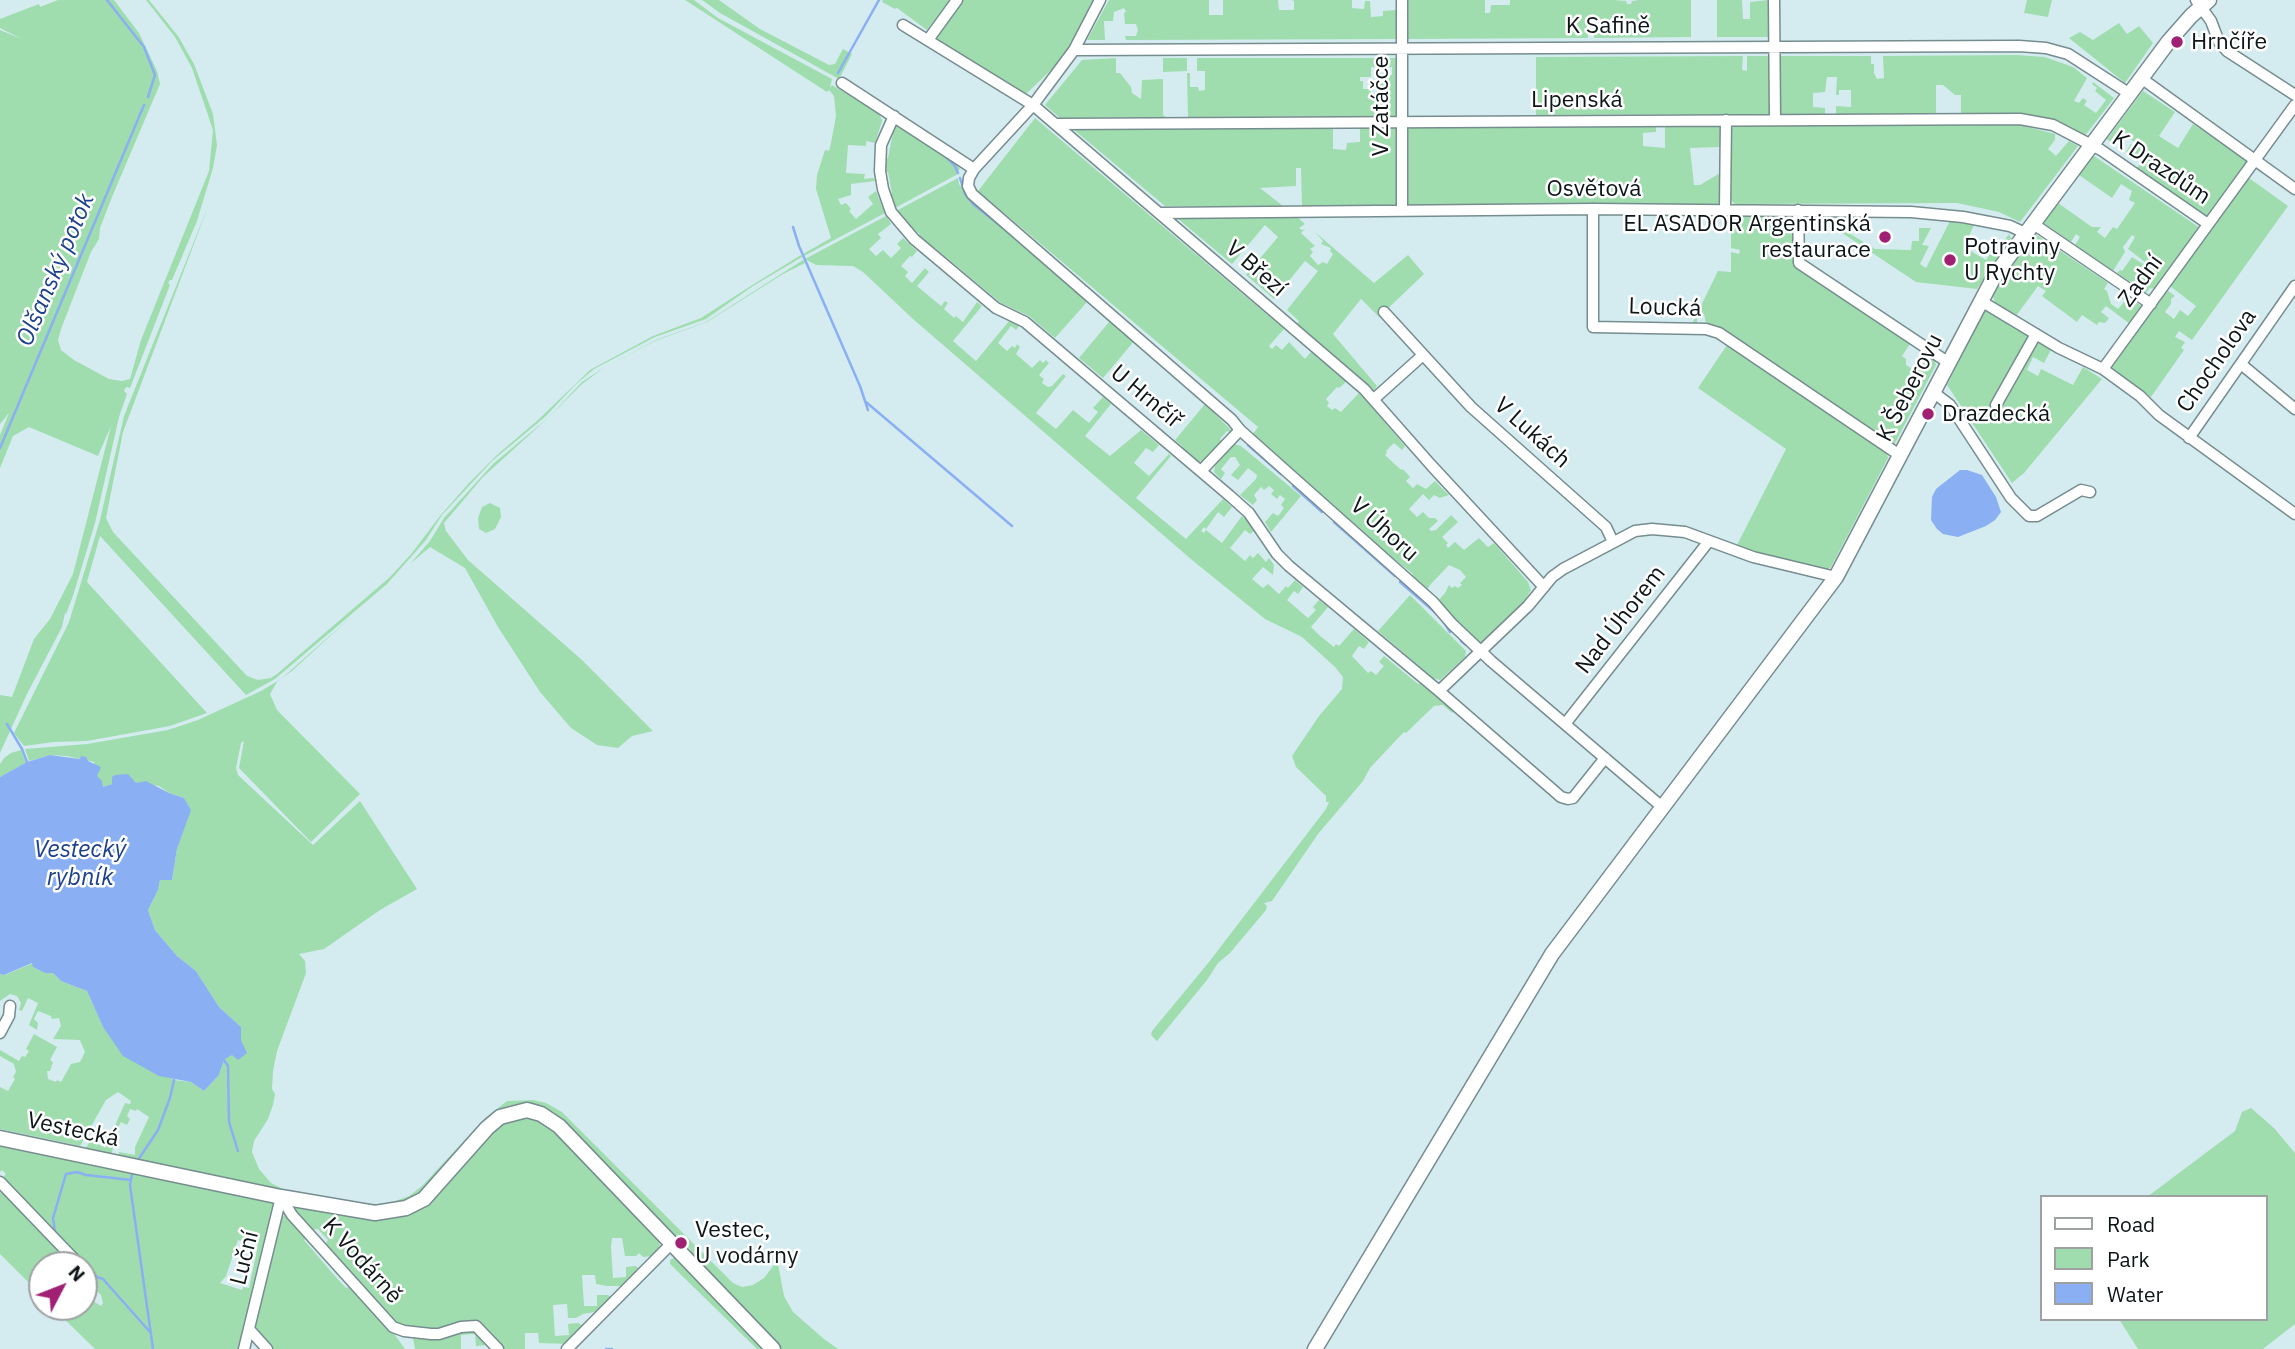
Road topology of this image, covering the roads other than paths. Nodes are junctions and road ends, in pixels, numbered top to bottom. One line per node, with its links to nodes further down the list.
1 (957, 0): 7 (street)
2 (1100, 0): 10 (street)
3 (1402, 0): 9 (street, V Zatáčce)
4 (1774, 0): 8 (street)
5 (2202, 2): 11 (street, K Šeberovu); 14 (street)
6 (903, 25): 7 (street, V Březí)
7 (928, 40): 15 (street, V Březí)
8 (1773, 46): 9 (street, K Safině); 13 (street, K Safině); 19 (street)
9 (1402, 48): 10 (street, K Safině); 20 (street, V Zatáčce)
10 (1073, 50): 15 (street)
11 (2141, 78): 13 (street, K Šeberovu); 23 (street)
12 (842, 83): 17 (street)
13 (2130, 94): 22 (street, K Šeberovu)
14 (2295, 95)
15 (1033, 105): 21 (street, V Březí); 24 (street)
16 (2295, 105): 23 (street, Zadní)
17 (894, 116): 24 (street); 49 (street, U Hrnčíř)
18 (1726, 120): 19 (street, Lipenská); 20 (street, Lipenská); 27 (street)
19 (1775, 120): 22 (street, Lipenská)
20 (1403, 122): 21 (street, Lipenská); 29 (street, V Zatáčce)
21 (1056, 124): 30 (street, V Březí)
22 (2091, 147): 31 (street, K Drazdům); 32 (street, K Šeberovu)
23 (2256, 159): 25 (street); 31 (street, Zadní)
24 (974, 169): 46 (street, V Úhoru)
25 (2295, 189)
26 (1592, 209): 27 (street, Osvětová); 29 (street, Osvětová); 48 (street, Loucká)
27 (1726, 209): 28 (street, Osvětová)
28 (1798, 210): 32 (street, Osvětová); 39 (street)
29 (1402, 211): 30 (street, Osvětová)
30 (1161, 213): 43 (street, V Březí)
31 (2208, 224): 35 (street, Zadní)
32 (2029, 228): 34 (street, K Šeberovu); 35 (street, Osvětová)
33 (2295, 286): 40 (street, Chocholova)
34 (1981, 302): 37 (street); 39 (street, K Šeberovu)
35 (2151, 304): 41 (street, Zadní)
36 (1384, 312): 38 (street, V Lukách)
37 (2036, 334): 41 (street); 44 (street)
38 (1423, 355): 43 (street); 53 (street, V Lukách)
39 (1949, 363): 42 (street, K Šeberovu)
40 (2241, 364): 45 (street); 47 (street, Chocholova)
41 (2103, 369): 47 (street, Chocholova)
42 (1933, 392): 48 (street, K Šeberovu); 50 (street)
43 (1374, 399): 55 (street, V Březí)
44 (1996, 405)
45 (2295, 409)
46 (1240, 430): 49 (street); 56 (street, V Úhoru)
47 (2189, 438): 51 (street)
48 (1900, 456): 54 (street, K Šeberovu)
49 (1201, 471): 57 (street, U Hrnčíř)
50 (2090, 492)
51 (2295, 514)
52 (1709, 541): 53 (street); 54 (street); 58 (street, Nad Úhorem)
53 (1613, 542): 55 (street)
54 (1836, 577): 60 (street, K Šeberovu)
55 (1544, 587): 56 (street)
56 (1481, 651): 57 (street); 58 (street, V Úhoru)
57 (1439, 691): 59 (street, U Hrnčíř)
58 (1565, 724): 59 (street, V Úhoru)
59 (1605, 758): 60 (street, V Úhoru)
60 (1661, 806): 74 (street, K Šeberovu)
61 (10, 1006): 62 (street)
62 (0, 1033)
63 (0, 1138): 65 (street, Vestecká)
64 (0, 1182): 67 (street)
65 (281, 1197): 66 (street, Vestecká); 68 (street, Luční); 71 (street, K Vodárně)
66 (672, 1242): 72 (street); 73 (street, Vestecká)
67 (67, 1251)
68 (249, 1329): 69 (street, Luční); 70 (street)
69 (244, 1349)
70 (267, 1349)
71 (498, 1349)
72 (567, 1349)
73 (774, 1349)
74 (1315, 1349)

